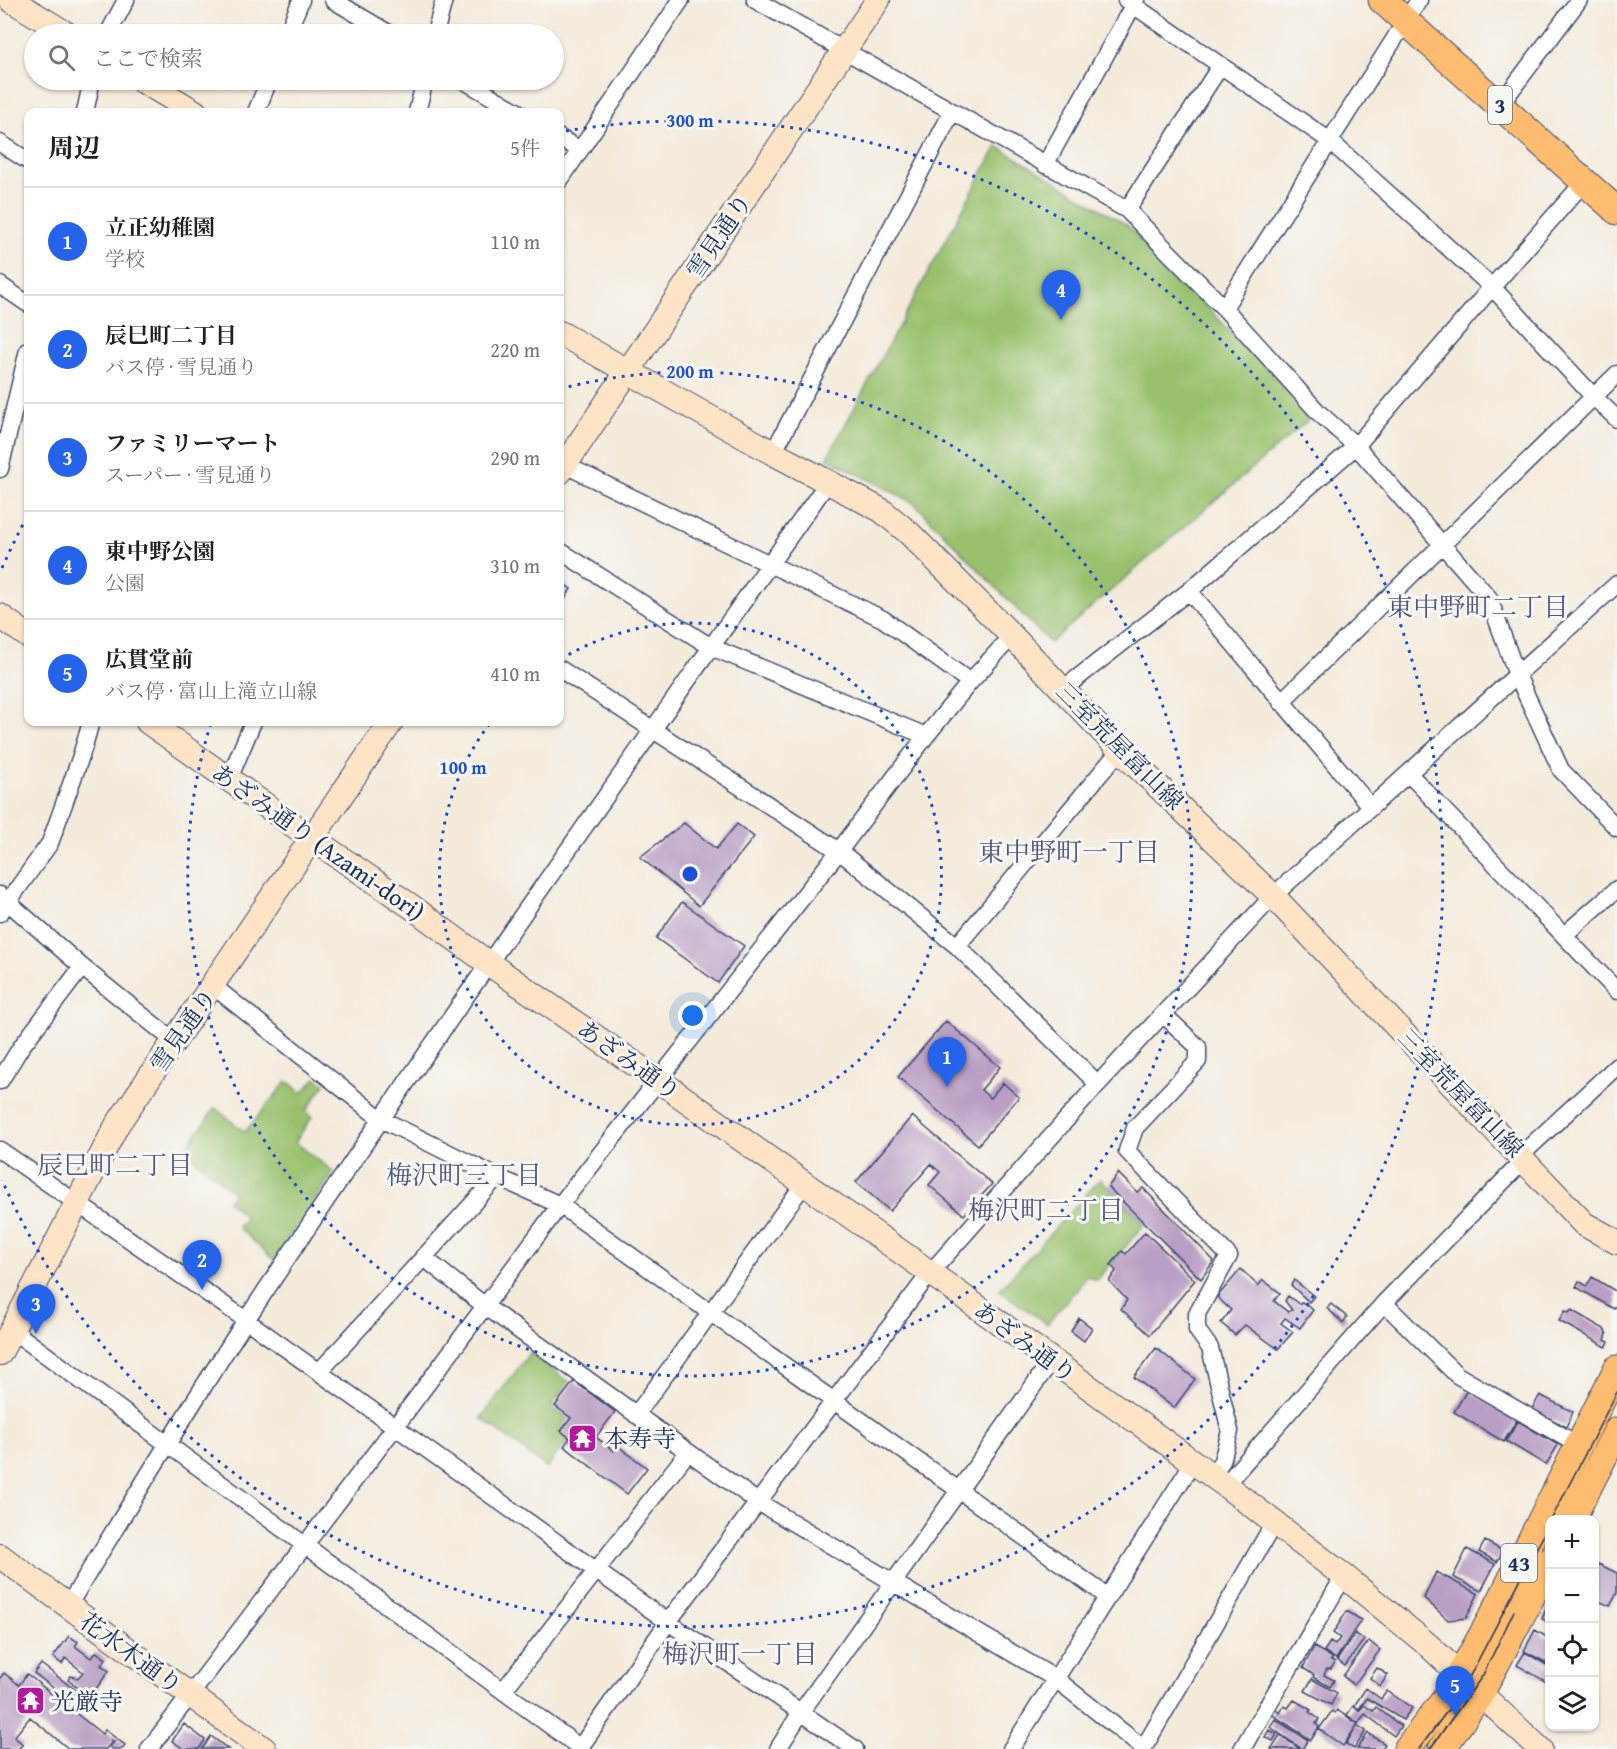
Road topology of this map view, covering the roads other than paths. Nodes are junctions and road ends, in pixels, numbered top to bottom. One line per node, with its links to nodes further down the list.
1 (11, 0): 13 (street)
2 (126, 0): 14 (street)
3 (301, 0): 15 (street)
4 (333, 0): 16 (street)
5 (444, 0): 17 (street)
6 (681, 0): 35 (street)
7 (755, 0): 18 (street)
8 (878, 0): 18 (street, 雪見通り)
9 (1382, 0): 12 (main road, 3)
10 (1579, 0): 25 (street)
11 (1132, 2): 19 (street); 37 (street)
12 (1412, 10): 25 (main road, 3); 33 (street)
13 (51, 24)
14 (113, 24)
15 (291, 24)
16 (373, 24)
17 (438, 24)
18 (844, 51): 31 (street); 47 (street, 雪見通り)
19 (1221, 65): 33 (street); 40 (street)
20 (90, 90): 26 (street)
21 (158, 90): 27 (street)
22 (265, 90): 28 (street)
23 (422, 90): 29 (street)
24 (480, 90): 30 (street)
25 (1500, 105): 39 (main road, 3)
26 (85, 108)
27 (188, 108)
28 (258, 108)
29 (418, 108)
30 (511, 108)
31 (952, 112): 37 (street); 54 (street)
32 (564, 140): 35 (street)
33 (1330, 141): 43 (street); 45 (street)
34 (0, 144): 36 (street)
35 (580, 150): 38 (street)
36 (24, 159)
37 (1045, 165): 40 (street)
38 (564, 174)
39 (1584, 182): 41 (main road, 3); 43 (street)
40 (1127, 210): 45 (street)
41 (1617, 211)
42 (0, 285): 44 (street)
43 (1492, 287): 50 (street); 53 (street)
44 (24, 301)
45 (1224, 308): 53 (street)
46 (564, 335): 47 (street, 三室荒屋富山線)
47 (627, 372): 54 (street, 三室荒屋富山線); 55 (street, 雪見通り)
48 (1617, 374): 50 (street)
49 (24, 389): 52 (street)
50 (1593, 396): 51 (street); 59 (street)
51 (1617, 419)
52 (4, 436): 56 (street)
53 (1356, 446): 59 (street); 63 (street)
54 (773, 453): 58 (street, 三室荒屋富山線)
55 (564, 466)
56 (0, 469)
57 (564, 470): 61 (street)
58 (828, 482): 61 (street); 66 (street, 三室荒屋富山線)
59 (1441, 545): 69 (street); 72 (street)
60 (564, 554): 67 (street)
61 (769, 565): 67 (street); 70 (street)
62 (1615, 590): 69 (street)
63 (1189, 591): 71 (street); 72 (street)
64 (0, 616): 65 (street)
65 (24, 633)
66 (1012, 636): 70 (street); 71 (street, 三室荒屋富山線)
67 (711, 647): 77 (street); 78 (street)
68 (564, 672): 77 (street)
69 (1517, 675): 80 (street); 83 (street)
70 (969, 682): 78 (street)
71 (1063, 689): 79 (street, 三室荒屋富山線)
72 (1281, 702): 82 (street)
73 (90, 726): 88 (street)
74 (154, 726): 81 (street, あざみ通り (Azami-dori))
75 (251, 726): 81 (street)
76 (388, 726): 84 (street, 雪見通り)
77 (653, 730): 85 (street); 91 (street)
78 (926, 736): 85 (street)
79 (1120, 750): 87 (street, 三室荒屋富山線); 90 (street)
80 (1409, 774): 82 (street); 89 (street)
81 (229, 779): 84 (street, あざみ通り (Azami-dori))
82 (1370, 806): 87 (street)
83 (1617, 828)
84 (313, 839): 91 (street, あざみ通り (Azami-dori)); 93 (street, 雪見通り)
85 (839, 851): 90 (street); 98 (street)
86 (1617, 889): 89 (street)
87 (1273, 896): 95 (street); 103 (street, 三室荒屋富山線)
88 (2, 903): 92 (street)
89 (1564, 934): 94 (street)
90 (957, 946): 100 (street)
91 (488, 963): 98 (street, あざみ通り); 101 (street)
92 (82, 967): 96 (street); 99 (street)
93 (213, 986): 96 (street, 雪見通り); 101 (street)
94 (1616, 988)
95 (1163, 1014): 100 (street); 127 (street)
96 (174, 1041): 106 (street, 雪見通り)
97 (1617, 1066): 103 (street)
98 (658, 1080): 105 (street, あざみ通り); 107 (street)
99 (0, 1081)
100 (1098, 1084): 110 (street)
101 (381, 1119): 104 (street); 114 (street)
102 (0, 1150): 106 (street)
103 (1522, 1158): 108 (street, 三室荒屋富山線); 111 (street)
104 (497, 1177): 107 (street); 109 (street)
105 (804, 1184): 110 (street, あざみ通り); 113 (street)
106 (79, 1203): 114 (street); 115 (street, 雪見通り)
107 (560, 1205): 112 (street); 113 (street)
108 (1617, 1242)
109 (423, 1257): 112 (street); 119 (street)
110 (930, 1273): 117 (street, あざみ通り); 120 (street)
111 (1384, 1303): 124 (street); 127 (street)
112 (485, 1306): 121 (street); 122 (street)
113 (710, 1313): 120 (street); 121 (street)
114 (246, 1320): 119 (street); 123 (street)
115 (12, 1330): 116 (street, 雪見通り); 123 (street)
116 (0, 1353)
117 (1051, 1361): 127 (street, あざみ通り); 128 (street)
118 (1617, 1369): 124 (main road, 43)
119 (319, 1372): 122 (street)
120 (835, 1400): 128 (street); 129 (street)
121 (636, 1415): 126 (street)
122 (395, 1427): 132 (street); 135 (street)
123 (168, 1444): 132 (street); 139 (street)
124 (1578, 1445): 141 (main road, 43)
125 (1614, 1445): 130 (main road)
126 (688, 1452): 129 (street); 135 (street)
127 (1209, 1475): 131 (street, あざみ通り); 138 (street)
128 (960, 1490): 137 (street); 138 (street)
129 (758, 1502): 137 (street); 140 (street)
130 (1574, 1515)
131 (1274, 1522): 136 (street, あざみ通り); 153 (street)
132 (304, 1545): 143 (street); 145 (street)
133 (0, 1556): 139 (street, 花水木通り)
134 (1546, 1569): 144 (main road, 43)
135 (596, 1571): 140 (street); 143 (street)
136 (1344, 1576): 141 (street, あざみ通り); 154 (street)
137 (893, 1582): 142 (street); 146 (street)
138 (1108, 1597): 142 (street)
139 (68, 1606): 145 (street, 花水木通り)
140 (668, 1622): 146 (street); 149 (street)
141 (1460, 1675): 144 (street, あざみ通り); 155 (main road, 43)
142 (1056, 1679): 152 (street); 153 (street)
143 (503, 1691): 149 (street)
144 (1480, 1694): 156 (main road, 43); 157 (street, あざみ通り)
145 (189, 1696): 147 (street); 148 (street, 花水木通り)
146 (801, 1712): 150 (street); 151 (street)
147 (149, 1749)
148 (264, 1749)
149 (580, 1749)
150 (778, 1749)
151 (855, 1749)
152 (1011, 1749)
153 (1143, 1749)
154 (1242, 1749)
155 (1407, 1749)
156 (1442, 1749)
157 (1540, 1749)

